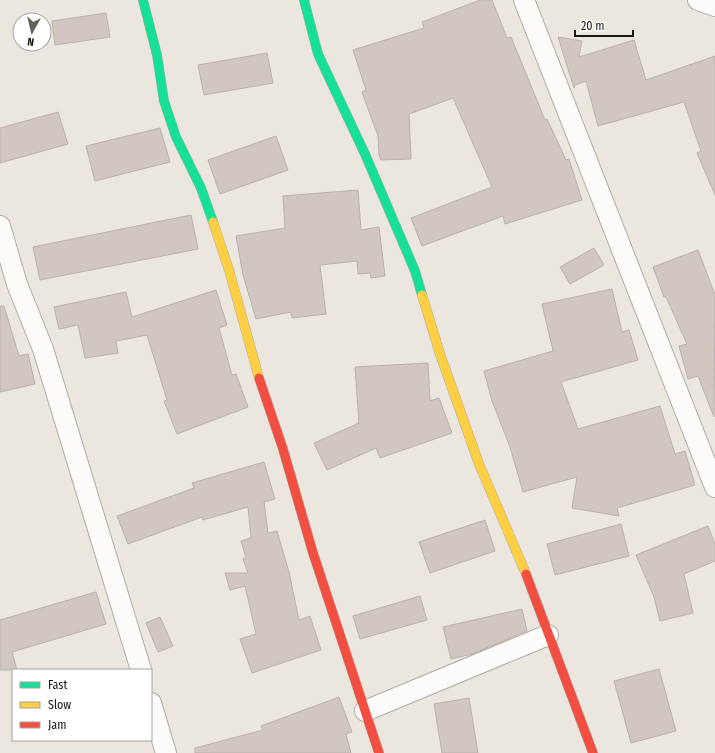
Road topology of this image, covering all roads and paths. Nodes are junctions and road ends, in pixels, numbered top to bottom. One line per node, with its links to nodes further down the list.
1 (143, 0): 11 (street)
2 (304, 0): 8 (street)
3 (524, 0): 7 (street)
4 (698, 0): 5 (street)
5 (715, 6)
6 (0, 226): 9 (street)
7 (715, 487)
8 (548, 634): 11 (street); 14 (street)
9 (141, 669)
10 (152, 706): 12 (street)
11 (365, 711): 13 (street)
12 (166, 753)
13 (379, 753)
14 (593, 753)

